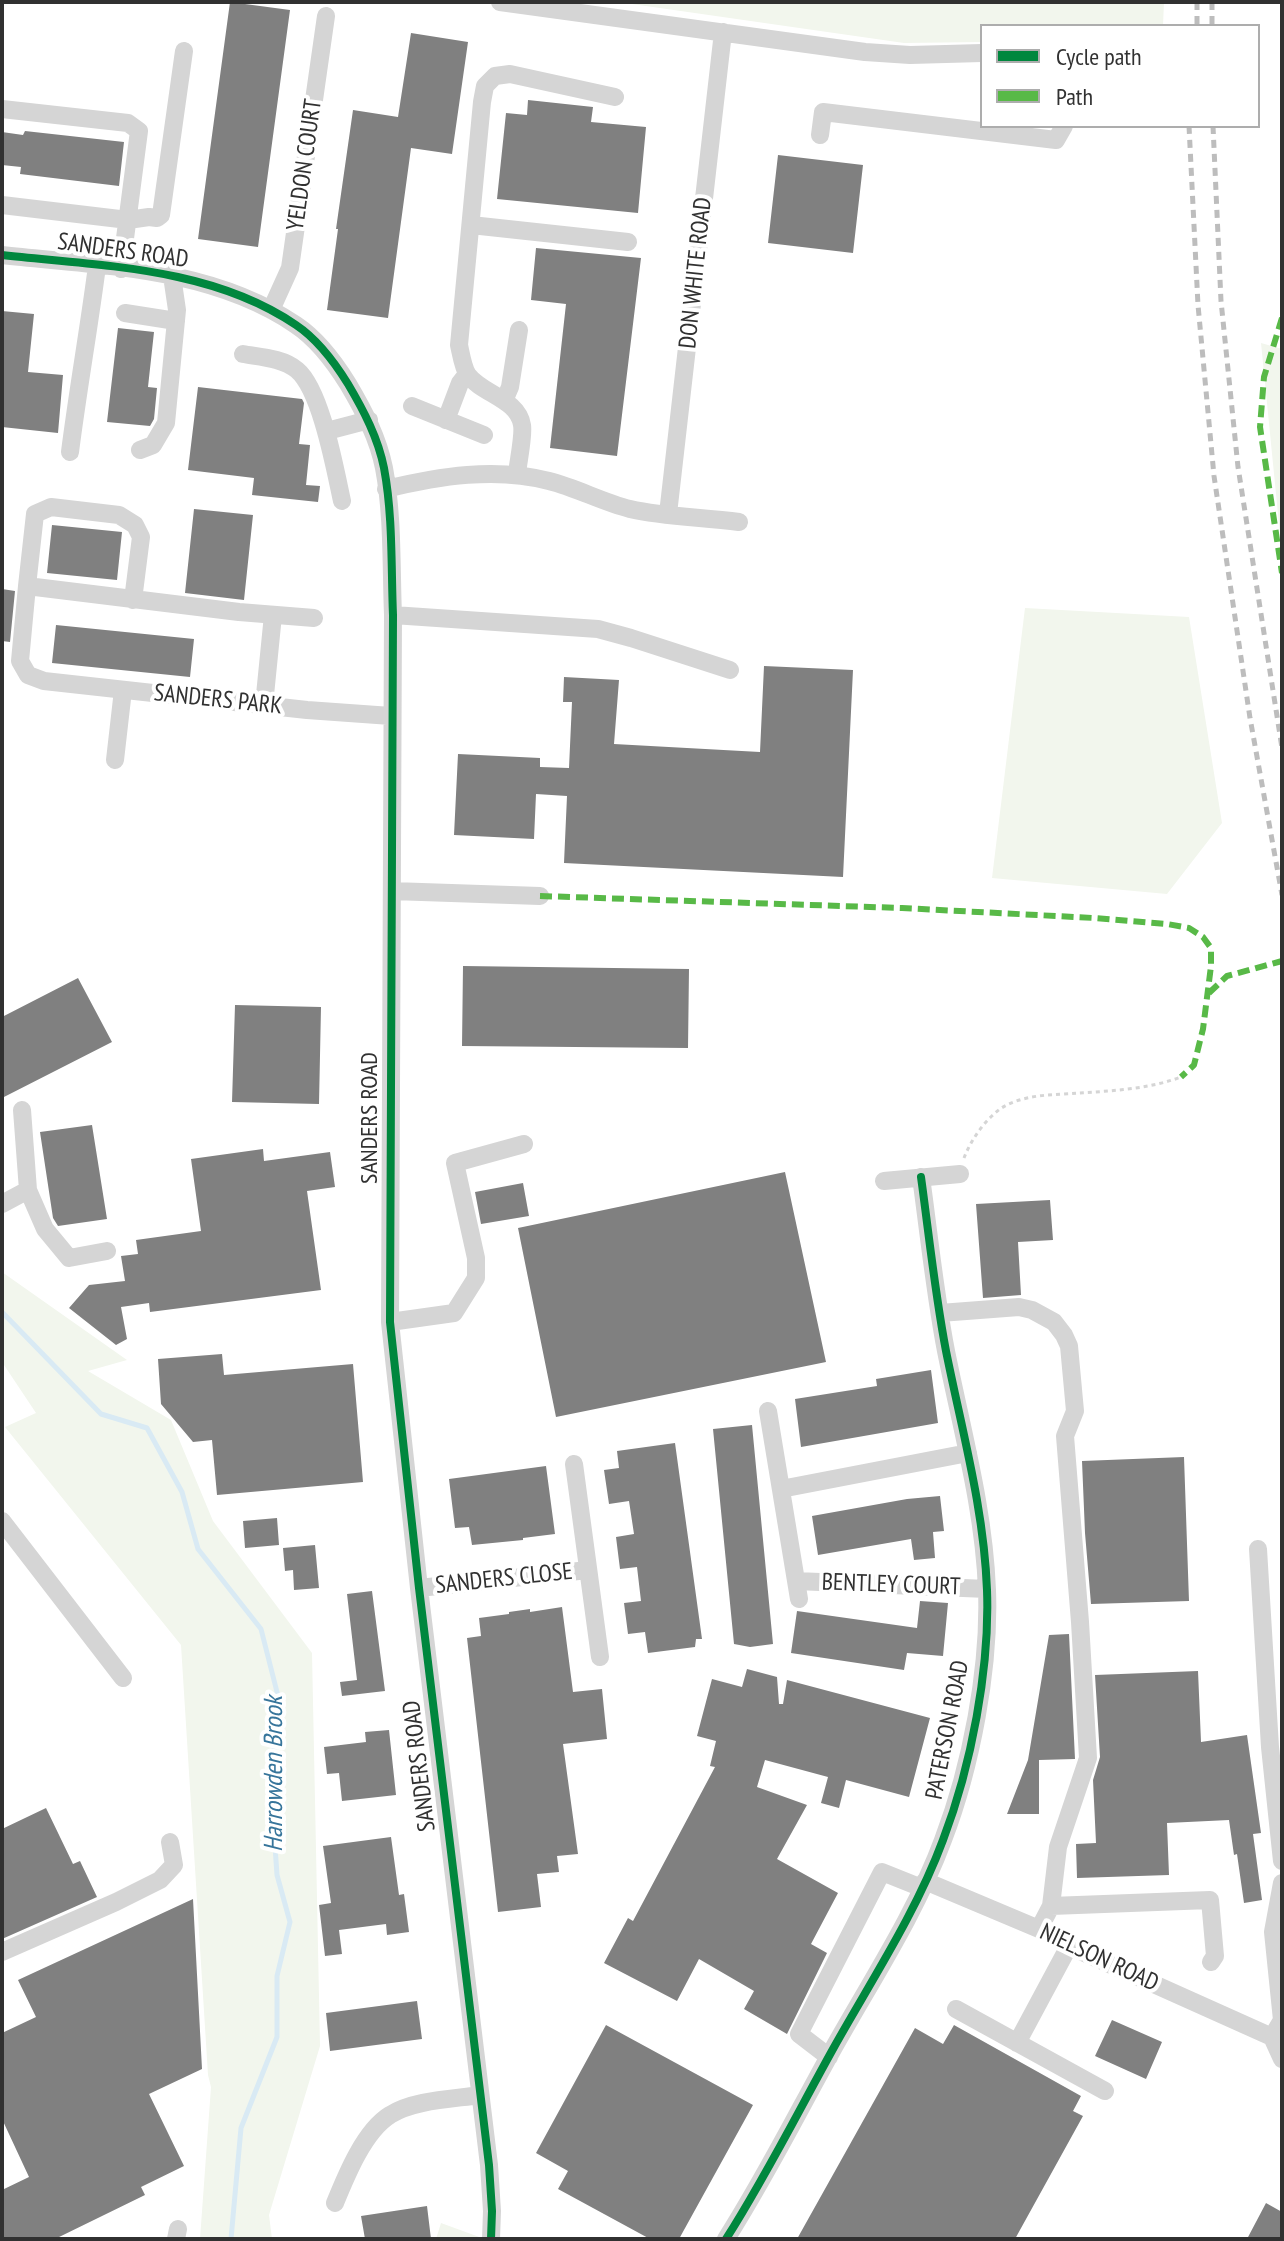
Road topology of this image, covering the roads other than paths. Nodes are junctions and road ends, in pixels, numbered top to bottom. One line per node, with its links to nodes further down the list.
1 (500, 2): 3 (street)
2 (326, 16): 18 (street, YELDON COURT)
3 (723, 32): 5 (street); 35 (street, DON WHITE ROAD)
4 (184, 51): 11 (street)
5 (980, 53)
6 (615, 97): 12 (street)
7 (2, 109): 11 (street)
8 (1063, 128): 9 (street)
9 (820, 135)
10 (2, 205): 11 (street)
11 (128, 220): 16 (street)
12 (471, 225): 13 (street); 23 (street)
13 (628, 242)
14 (2, 255): 15 (street, SANDERS ROAD)
15 (97, 266): 16 (street, SANDERS ROAD); 31 (street)
16 (121, 269): 17 (street, SANDERS ROAD)
17 (172, 276): 18 (street, SANDERS ROAD); 20 (street)
18 (271, 310): 26 (street, SANDERS ROAD)
19 (125, 313): 20 (street)
20 (176, 321): 30 (street)
21 (519, 330): 24 (street)
22 (243, 354): 28 (street)
23 (467, 374): 24 (street); 27 (street)
24 (504, 401): 32 (street)
25 (412, 406): 27 (street)
26 (369, 420): 28 (street); 33 (street, SANDERS ROAD)
27 (446, 420): 29 (street)
28 (327, 431): 34 (street)
29 (484, 435)
30 (140, 450)
31 (70, 452)
32 (517, 474): 33 (street); 35 (street)
33 (386, 489): 40 (street, SANDERS ROAD)
34 (342, 501)
35 (668, 514): 36 (street)
36 (739, 522)
37 (27, 586): 38 (street); 38 (street); 43 (street, SANDERS PARK)
38 (133, 600): 39 (street)
39 (273, 615): 41 (street); 44 (street)
40 (393, 615): 42 (street); 45 (street, SANDERS ROAD)
41 (314, 618)
42 (730, 670)
43 (123, 690): 44 (street, SANDERS PARK); 46 (street)
44 (264, 705): 45 (street, SANDERS PARK)
45 (391, 716): 47 (street, SANDERS ROAD)
46 (115, 760)
47 (392, 891): 48 (street); 58 (street, SANDERS ROAD)
48 (540, 896)
49 (22, 1110): 54 (street)
50 (524, 1144): 58 (street)
51 (960, 1174): 52 (street)
52 (921, 1177): 53 (street); 57 (street, PATERSON ROAD)
53 (884, 1181)
54 (28, 1190): 55 (street); 56 (street)
55 (2, 1204)
56 (107, 1251)
57 (940, 1313): 60 (street, PATERSON ROAD); 74 (street)
58 (390, 1322): 66 (street, SANDERS ROAD)
59 (768, 1411): 62 (street, BENTLEY COURT)
60 (968, 1453): 62 (street); 67 (street, PATERSON ROAD)
61 (574, 1464): 65 (street, SANDERS CLOSE)
62 (781, 1489): 67 (street, BENTLEY COURT)
63 (2, 1521): 69 (street)
64 (1258, 1549): 71 (street)
65 (588, 1570): 66 (street, SANDERS CLOSE); 68 (street, SANDERS CLOSE)
66 (419, 1588): 85 (street, SANDERS ROAD)
67 (987, 1589): 73 (street, PATERSON ROAD)
68 (600, 1657)
69 (123, 1678)
70 (170, 1842): 77 (street)
71 (1282, 1861)
72 (1282, 1883): 80 (street)
73 (924, 1884): 75 (street, NIELSON ROAD); 82 (street, PATERSON ROAD); 82 (street, NIELSON ROAD)
74 (1051, 1906): 75 (street); 78 (street)
75 (1039, 1929): 76 (street, NIELSON ROAD)
76 (1069, 1946): 80 (street, NIELSON ROAD); 81 (street)
77 (2, 1952)
78 (1211, 1962)
79 (956, 2009): 81 (street)
80 (1272, 2037): 83 (street)
81 (1017, 2043): 84 (street)
82 (829, 2057): 88 (street, PATERSON ROAD)
83 (1282, 2059)
84 (1105, 2091)
85 (480, 2095): 86 (street); 87 (street, SANDERS ROAD)
86 (335, 2203)
87 (491, 2239)
88 (726, 2239)

